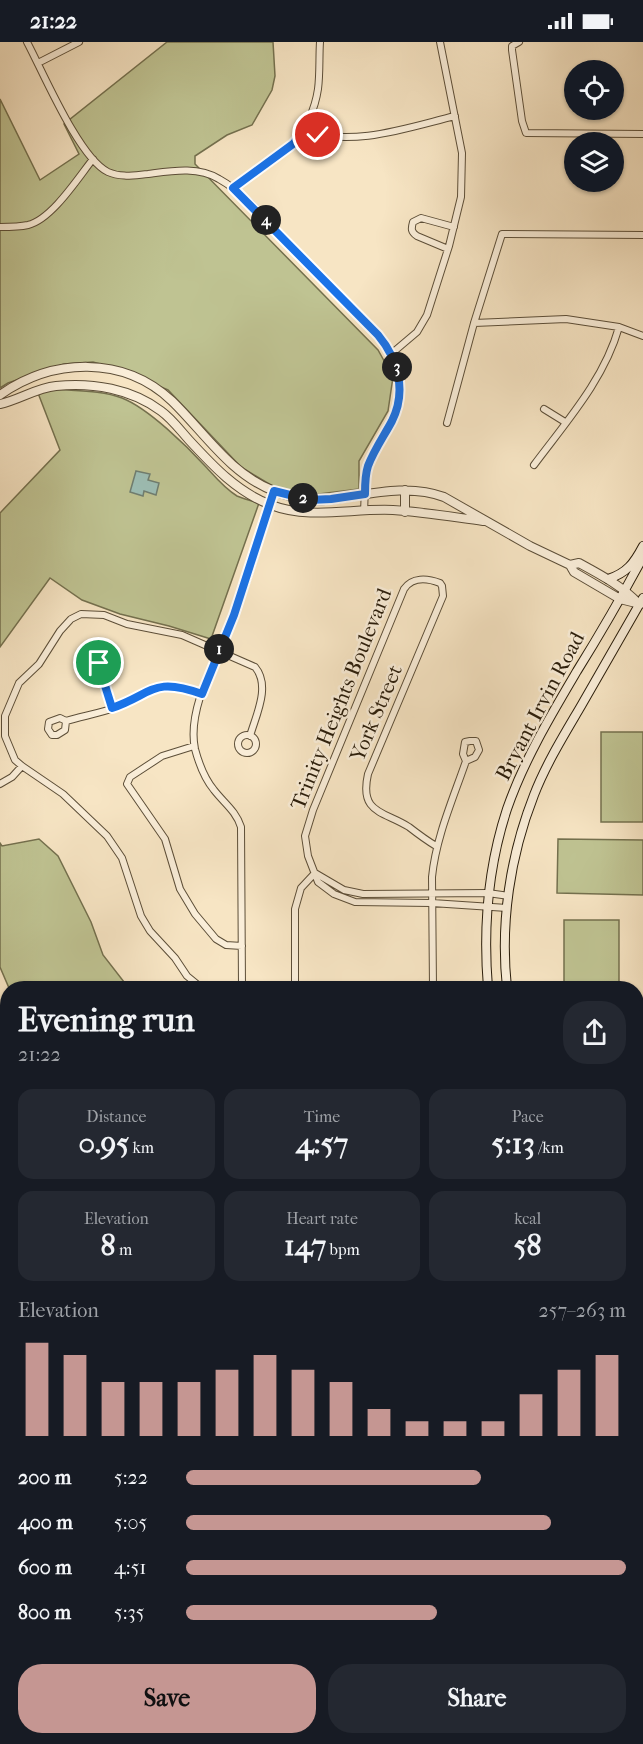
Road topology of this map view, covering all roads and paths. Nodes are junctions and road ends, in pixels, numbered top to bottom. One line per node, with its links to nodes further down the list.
1 (27, 42): 6 (street)
2 (79, 42): 6 (street)
3 (320, 42): 8 (street)
4 (440, 42): 7 (street)
5 (519, 42): 9 (street)
6 (38, 63): 10 (street)
7 (455, 116): 8 (street); 12 (street)
8 (304, 131): 11 (street)
9 (643, 134)
10 (93, 159): 11 (street); 13 (street)
11 (233, 188): 19 (street)
12 (454, 226): 15 (street); 15 (street)
13 (0, 227)
14 (643, 235): 16 (street)
15 (448, 249): 19 (street)
16 (474, 323): 17 (street); 24 (street)
17 (619, 327): 18 (street); 23 (street)
18 (643, 336)
19 (392, 354): 28 (street)
20 (0, 394): 27 (street)
21 (0, 404): 29 (street)
22 (544, 409): 23 (street)
23 (565, 422): 25 (street)
24 (447, 423)
25 (534, 465)
26 (405, 490): 28 (street); 31 (street); 32 (street)
27 (274, 491): 28 (street); 29 (street)
28 (365, 494): 30 (street)
29 (270, 505): 30 (street); 41 (street)
30 (364, 511): 31 (street)
31 (405, 512): 32 (street)
32 (488, 521): 35 (street)
33 (643, 546): 36 (main road)
34 (643, 557): 37 (main road, Bryant Irvin Road)
35 (570, 565): 36 (street); 39 (street)
36 (608, 579): 37 (street)
37 (625, 590): 39 (main road, Bryant Irvin Road); 40 (street)
38 (444, 596): 51 (street, York Street); 52 (street, Trinity Heights Boulevard)
39 (620, 599): 40 (street); 53 (main road, Bryant Irvin Road)
40 (641, 601): 55 (main road, Bryant Irvin Road)
41 (218, 651): 43 (street); 46 (street); 49 (street)
42 (103, 679): 44 (street)
43 (202, 694): 44 (street); 47 (street)
44 (112, 708): 45 (street)
45 (66, 721)
46 (250, 736)
47 (194, 746): 59 (street); 59 (street)
48 (466, 761): 51 (street)
49 (22, 766): 50 (street); 60 (street)
50 (0, 784)
51 (436, 846): 54 (street)
52 (315, 873): 54 (street); 56 (street, Trinity Heights Boulevard); 62 (street)
53 (488, 893): 54 (street); 55 (street); 57 (main road, Bryant Irvin Road)
54 (432, 894): 56 (street)
55 (509, 896): 58 (main road, Bryant Irvin Road)
56 (432, 903): 57 (street, Trinity Heights Boulevard); 63 (street)
57 (488, 905): 58 (street, Trinity Heights Boulevard); 64 (main road, Bryant Irvin Road)
58 (507, 908): 65 (main road, Bryant Irvin Road)
59 (242, 946): 61 (street)
60 (193, 981)
61 (242, 981)
62 (295, 981)
63 (433, 981)
64 (488, 981)
65 (507, 981)

